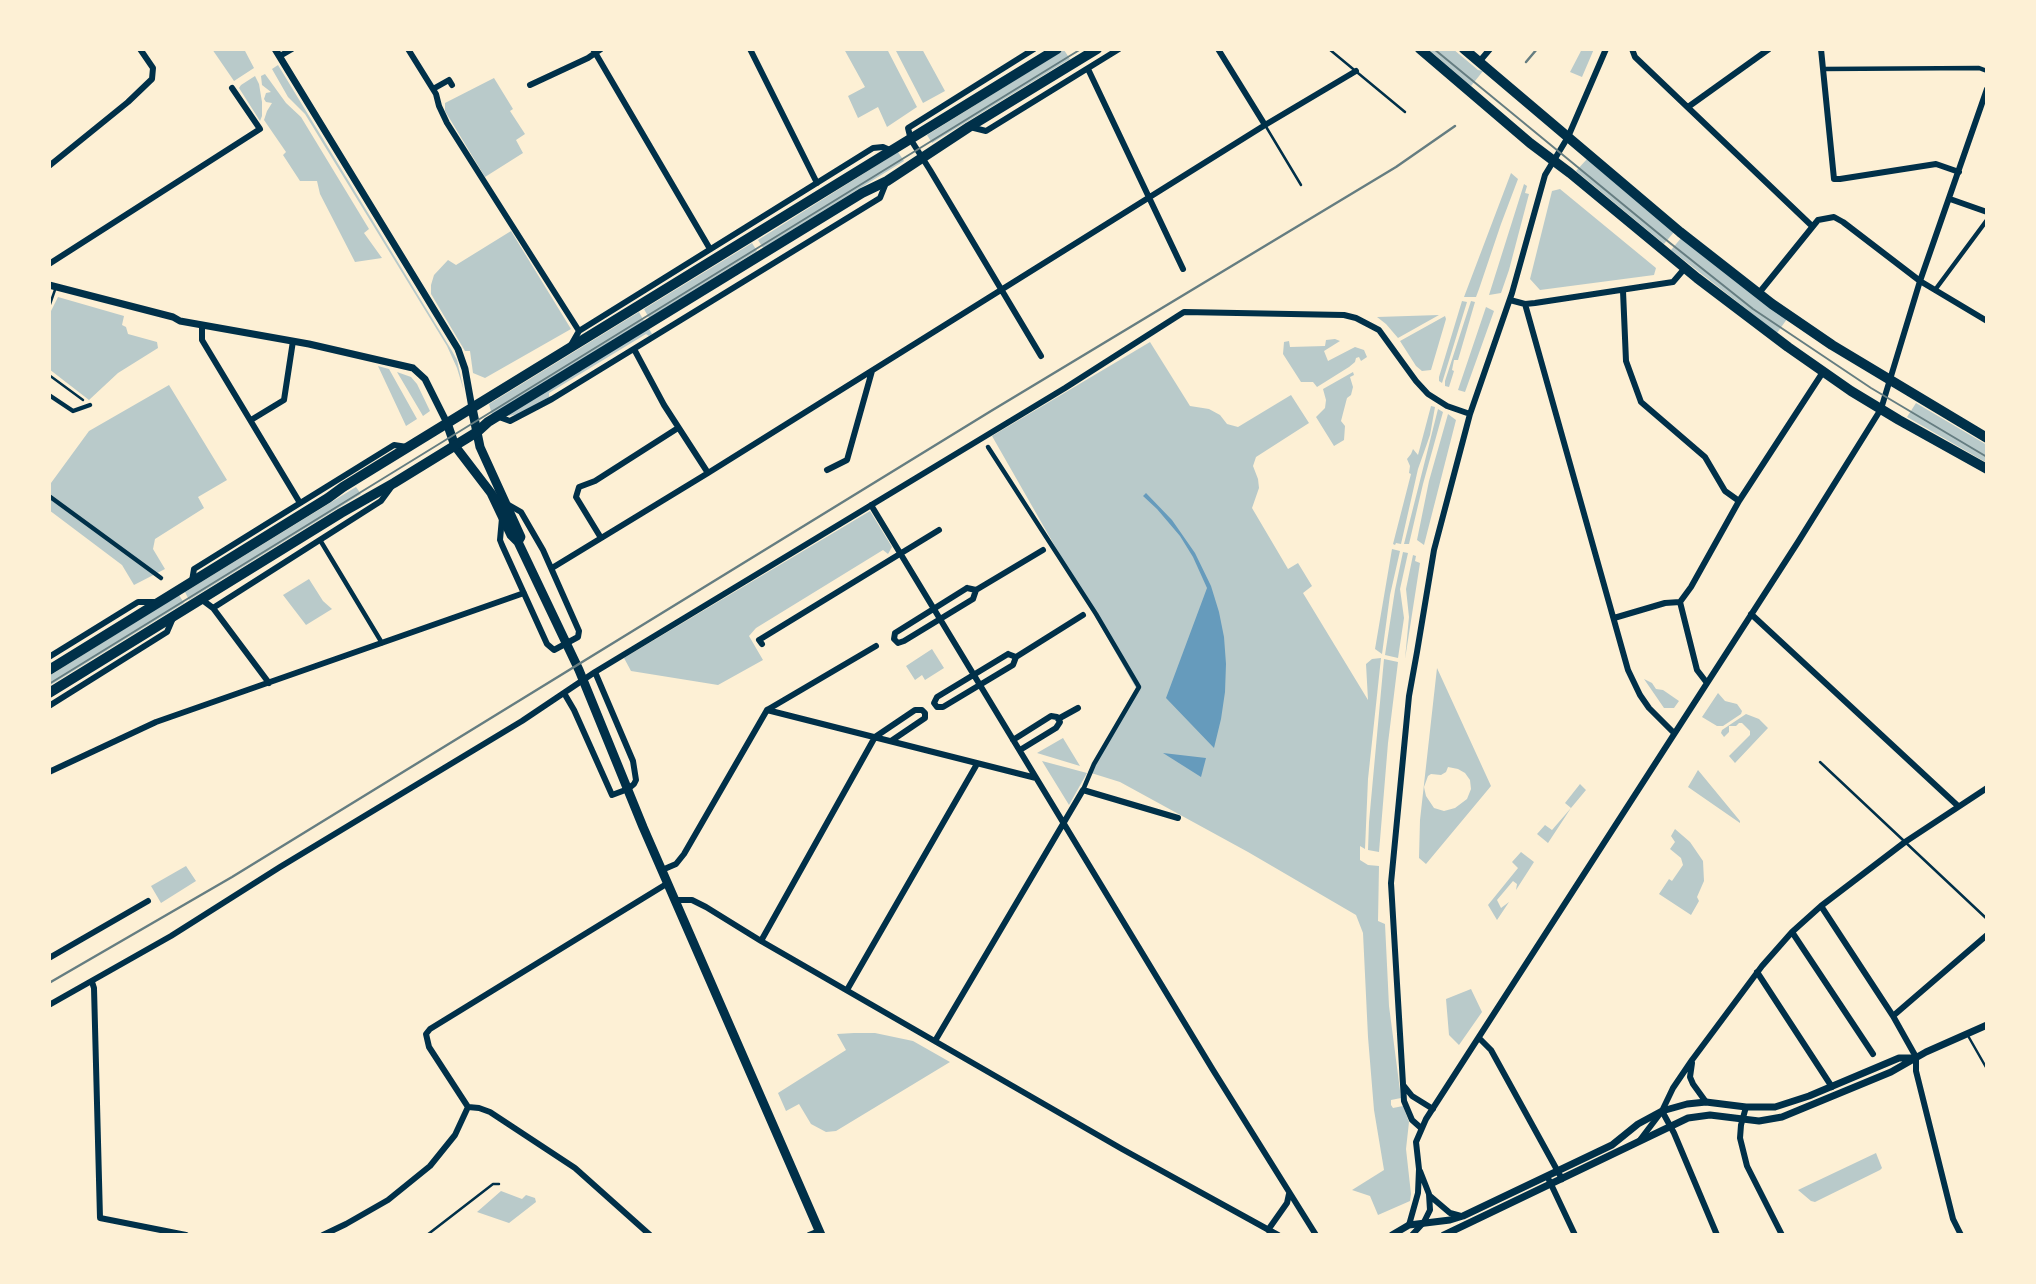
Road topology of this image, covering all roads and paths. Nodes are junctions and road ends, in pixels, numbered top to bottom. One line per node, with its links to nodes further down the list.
1 (140, 49): 42 (street)
2 (275, 49): 20 (street)
3 (292, 49): 20 (street)
4 (408, 49): 30 (street)
5 (750, 49): 45 (street)
6 (1034, 49): 32 (street)
7 (1057, 49): 34 (main road)
8 (1097, 49): 36 (main road)
9 (1119, 49): 22 (street)
10 (1218, 49): 35 (street)
11 (1329, 49): 24 (lane)
12 (1420, 49): 41 (main road)
13 (1464, 49): 21 (main road)
14 (1490, 49): 21 (street)
15 (1606, 49): 37 (street)
16 (1632, 49): 31 (street)
17 (1769, 49): 31 (street)
18 (1821, 49): 23 (street)
19 (597, 50): 27 (street); 52 (street)
20 (280, 57): 79 (street)
21 (1479, 62): 37 (main road)
22 (1088, 69): 36 (street); 47 (street)
23 (1823, 69): 25 (street); 43 (street)
24 (1356, 71): 33 (lane); 35 (street)
25 (1987, 71)
26 (452, 85): 30 (street)
27 (530, 85)
28 (232, 88): 53 (street)
29 (1987, 89): 43 (street)
30 (434, 92): 67 (street)
31 (1688, 107): 51 (street)
32 (936, 110): 34 (street); 38 (street)
33 (1405, 112)
34 (953, 113): 38 (main road)
35 (1265, 125): 46 (lane); 47 (street)
36 (969, 127): 40 (main road)
37 (1569, 137): 41 (street); 61 (main road)
38 (911, 140): 39 (main road); 40 (street)
39 (892, 151): 45 (street); 70 (main road)
40 (922, 157): 44 (main road); 58 (street)
41 (1553, 161): 54 (main road); 62 (street)
42 (49, 166)
43 (1959, 172): 48 (street)
44 (887, 181): 69 (street); 82 (main road)
45 (817, 183): 52 (street)
46 (1301, 185)
47 (1149, 199): 55 (street); 58 (street)
48 (1950, 199): 49 (street); 56 (street)
49 (1987, 212)
50 (1987, 220): 60 (street)
51 (1812, 226): 56 (street); 61 (street)
52 (710, 249): 67 (street)
53 (49, 264)
54 (1685, 268): 59 (street); 73 (main road)
55 (1183, 269)
56 (1920, 281): 60 (street); 75 (street)
57 (53, 286): 64 (lane); 66 (street)
58 (1003, 290): 71 (street); 72 (street)
59 (1623, 291): 63 (street); 96 (street)
60 (1935, 291): 65 (street)
61 (1759, 293): 75 (main road)
62 (1510, 300): 63 (street); 81 (street)
63 (1525, 304): 120 (street)
64 (49, 307)
65 (1987, 321)
66 (202, 325): 68 (street); 83 (street)
67 (579, 331): 70 (street)
68 (293, 341): 83 (street); 84 (street)
69 (634, 349): 82 (street); 85 (street)
70 (566, 351): 79 (main road)
71 (1041, 356)
72 (872, 371): 92 (street); 93 (street)
73 (1823, 372): 80 (main road); 96 (street)
74 (49, 375): 77 (lane)
75 (1888, 380): 80 (street); 87 (main road)
76 (49, 395): 78 (street)
77 (83, 400)
78 (90, 405)
79 (472, 408): 84 (main road); 86 (main road)
80 (1881, 409): 91 (main road); 117 (street)
81 (1469, 414): 99 (street); 178 (street)
82 (499, 416): 86 (main road)
83 (251, 420): 97 (street)
84 (447, 423): 88 (main road); 89 (main road)
85 (678, 428): 93 (street); 102 (street)
86 (477, 432): 88 (main road); 98 (main road)
87 (1987, 438)
88 (455, 446): 94 (main road); 100 (main road)
89 (408, 447): 97 (street); 109 (main road)
90 (988, 447): 150 (street)
91 (1987, 469)
92 (827, 470)
93 (708, 474): 102 (street)
94 (394, 483): 103 (street); 112 (main road)
95 (49, 496): 108 (street)
96 (1739, 501): 114 (street)
97 (300, 503): 109 (street)
98 (505, 503): 104 (main road); 107 (street)
99 (871, 505): 106 (street); 128 (street)
100 (502, 516): 104 (main road); 111 (street)
101 (939, 530): 106 (street)
102 (601, 538): 107 (street)
103 (320, 540): 115 (street); 122 (street)
104 (518, 541): 149 (main road)
105 (1043, 550): 110 (street)
106 (901, 553): 116 (street); 123 (street)
107 (552, 568): 111 (street)
108 (162, 578)
109 (192, 581): 113 (main road)
110 (976, 590): 116 (street); 121 (street)
111 (524, 593): 122 (street)
112 (201, 599): 115 (street); 118 (main road)
113 (159, 602): 125 (street); 127 (main road)
114 (1680, 602): 120 (street); 131 (street)
115 (213, 608): 130 (street)
116 (934, 609): 121 (street); 121 (street)
117 (1751, 614): 131 (street); 151 (street)
118 (174, 615): 133 (main road); 135 (street)
119 (1083, 615): 126 (street)
120 (1614, 618): 139 (street)
121 (940, 619): 129 (street)
122 (382, 643): 130 (street)
123 (762, 644)
124 (876, 646): 137 (street)
125 (49, 657)
126 (1016, 657): 129 (street); 132 (street)
127 (49, 670)
128 (595, 672): 134 (street); 149 (street)
129 (974, 674): 132 (street); 132 (street)
130 (269, 683): 146 (street)
131 (1707, 683): 139 (street)
132 (981, 685): 141 (street)
133 (49, 693)
134 (564, 693): 149 (street); 166 (street)
135 (49, 706)
136 (1078, 708): 138 (street)
137 (767, 709): 140 (street); 155 (street)
138 (1058, 719): 141 (street); 143 (street)
139 (1674, 733): 172 (street)
140 (875, 737): 142 (street); 142 (street); 163 (street)
141 (1013, 740): 143 (street)
142 (891, 741): 145 (street)
143 (1020, 750): 147 (street)
144 (1820, 762): 154 (lane)
145 (977, 764): 147 (street); 167 (street)
146 (49, 772)
147 (1036, 778): 153 (street)
148 (1987, 788): 151 (street)
149 (628, 789): 155 (main road)
150 (1083, 790): 152 (street); 153 (street)
151 (1958, 806): 154 (street)
152 (1178, 818)
153 (1063, 821): 173 (street); 195 (street)
154 (1905, 842): 159 (street); 160 (lane)
155 (662, 870): 156 (main road)
156 (668, 883): 157 (main road); 181 (street)
157 (675, 900): 163 (street); 202 (main road)
158 (148, 901): 164 (street)
159 (1821, 906): 161 (street); 169 (street)
160 (1987, 919)
161 (1793, 932): 165 (street); 174 (street)
162 (1987, 935): 169 (street)
163 (761, 941): 167 (street)
164 (49, 958)
165 (1757, 972): 176 (street); 179 (street)
166 (92, 982): 168 (street); 204 (street)
167 (847, 990): 173 (street)
168 (49, 1005)
169 (1893, 1016): 175 (street)
170 (1987, 1025): 171 (street)
171 (1967, 1034): 175 (street); 177 (lane)
172 (1479, 1038): 183 (street); 190 (street)
173 (935, 1041): 201 (street)
174 (1873, 1054)
175 (1916, 1057): 179 (street); 185 (street); 216 (street)
176 (1692, 1060): 180 (street); 184 (street)
177 (1987, 1069)
178 (1403, 1084): 183 (street); 187 (street)
179 (1832, 1087): 182 (street)
180 (1706, 1102): 182 (street); 184 (street)
181 (468, 1107): 205 (street); 207 (street)
182 (1746, 1107): 185 (street)
183 (1433, 1109): 187 (street)
184 (1662, 1111): 186 (street); 188 (street); 190 (street)
185 (1742, 1120): 186 (street); 215 (street)
186 (1670, 1126): 188 (street); 214 (street)
187 (1421, 1128): 189 (street)
188 (1640, 1140): 192 (street)
189 (1419, 1169): 196 (street); 200 (street)
190 (1558, 1170): 191 (street); 192 (street)
191 (1547, 1175): 194 (street); 197 (street)
192 (1562, 1179): 194 (street)
193 (499, 1184): 206 (lane)
194 (1551, 1184): 203 (street); 213 (street)
195 (1289, 1194): 201 (street); 210 (street)
196 (1429, 1194): 197 (street); 199 (street)
197 (1463, 1216): 198 (street)
198 (1450, 1220): 199 (street); 203 (street)
199 (1424, 1222): 200 (street); 212 (street)
200 (1409, 1224): 211 (street)
201 (1268, 1230): 209 (street)
202 (820, 1233): 208 (street)
203 (1447, 1234)
204 (186, 1235)
205 (323, 1235)
206 (427, 1235)
207 (650, 1235)
208 (809, 1235)
209 (1278, 1235)
210 (1316, 1235)
211 (1392, 1235)
212 (1412, 1235)
213 (1576, 1235)
214 (1717, 1235)
215 (1782, 1235)
216 (1961, 1235)

